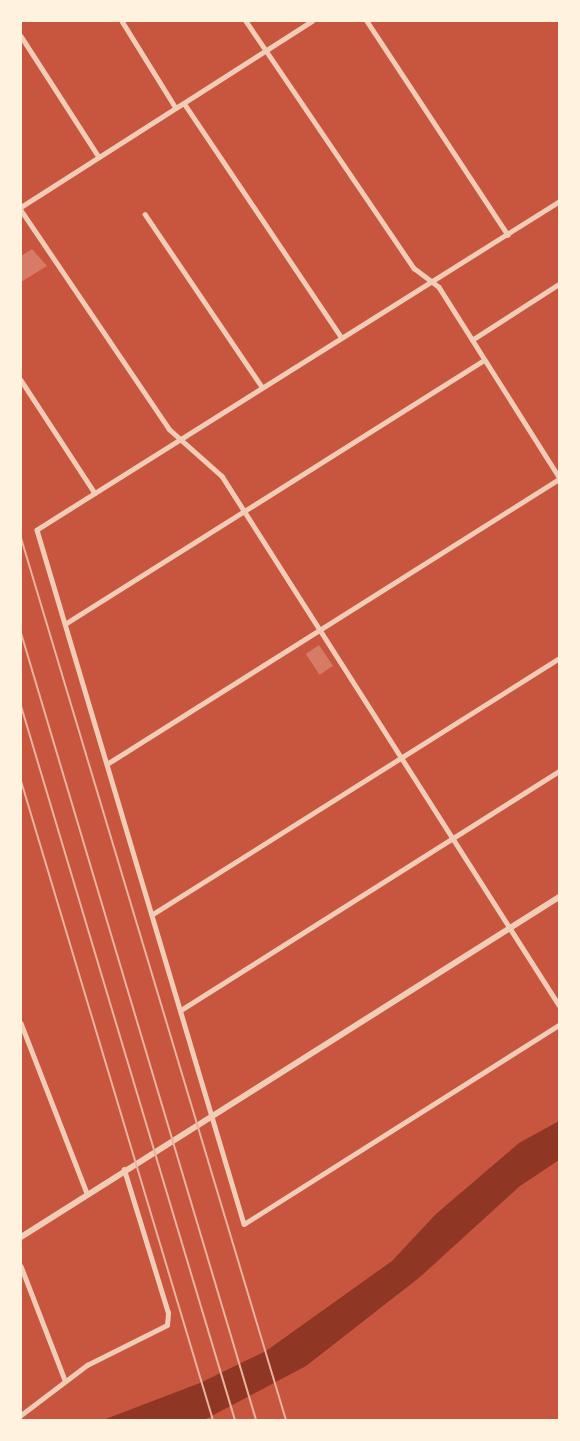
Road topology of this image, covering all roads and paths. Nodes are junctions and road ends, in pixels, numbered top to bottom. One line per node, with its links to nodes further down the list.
1 (122, 21): 8 (street)
2 (246, 21): 6 (street)
3 (312, 21): 6 (street)
4 (367, 21): 13 (street)
5 (21, 36): 9 (street)
6 (267, 50): 7 (street); 14 (street)
7 (184, 103): 8 (street); 16 (street)
8 (176, 108): 9 (street)
9 (99, 157): 11 (street)
10 (559, 202): 13 (street)
11 (21, 208): 21 (street)
12 (145, 214): 20 (street)
13 (508, 235): 14 (street)
14 (432, 282): 16 (street); 17 (street)
15 (559, 284): 17 (street)
16 (341, 337): 20 (street)
17 (472, 340): 18 (street)
18 (484, 360): 22 (street); 24 (street)
19 (21, 380): 23 (street)
20 (262, 387): 21 (street)
21 (180, 440): 23 (street); 24 (street)
22 (559, 478): 26 (street)
23 (95, 493): 25 (street)
24 (244, 511): 25 (street); 26 (street)
25 (65, 624): 29 (street)
26 (320, 629): 28 (street); 29 (street)
27 (559, 658): 28 (street)
28 (401, 757): 31 (street); 33 (street)
29 (107, 764): 33 (street)
30 (559, 771): 31 (street)
31 (452, 838): 34 (street); 36 (street)
32 (559, 897): 34 (street)
33 (153, 914): 36 (street)
34 (509, 928): 35 (street); 39 (street)
35 (559, 1005)
36 (181, 1010): 39 (street)
37 (21, 1023): 41 (street)
38 (559, 1025): 39 (street)
39 (213, 1115): 40 (street)
40 (124, 1170): 41 (street); 45 (street)
41 (87, 1192): 43 (street)
42 (21, 1228): 43 (street)
43 (22, 1236)
44 (21, 1266): 45 (street)
45 (65, 1380): 46 (street)
46 (21, 1415)

